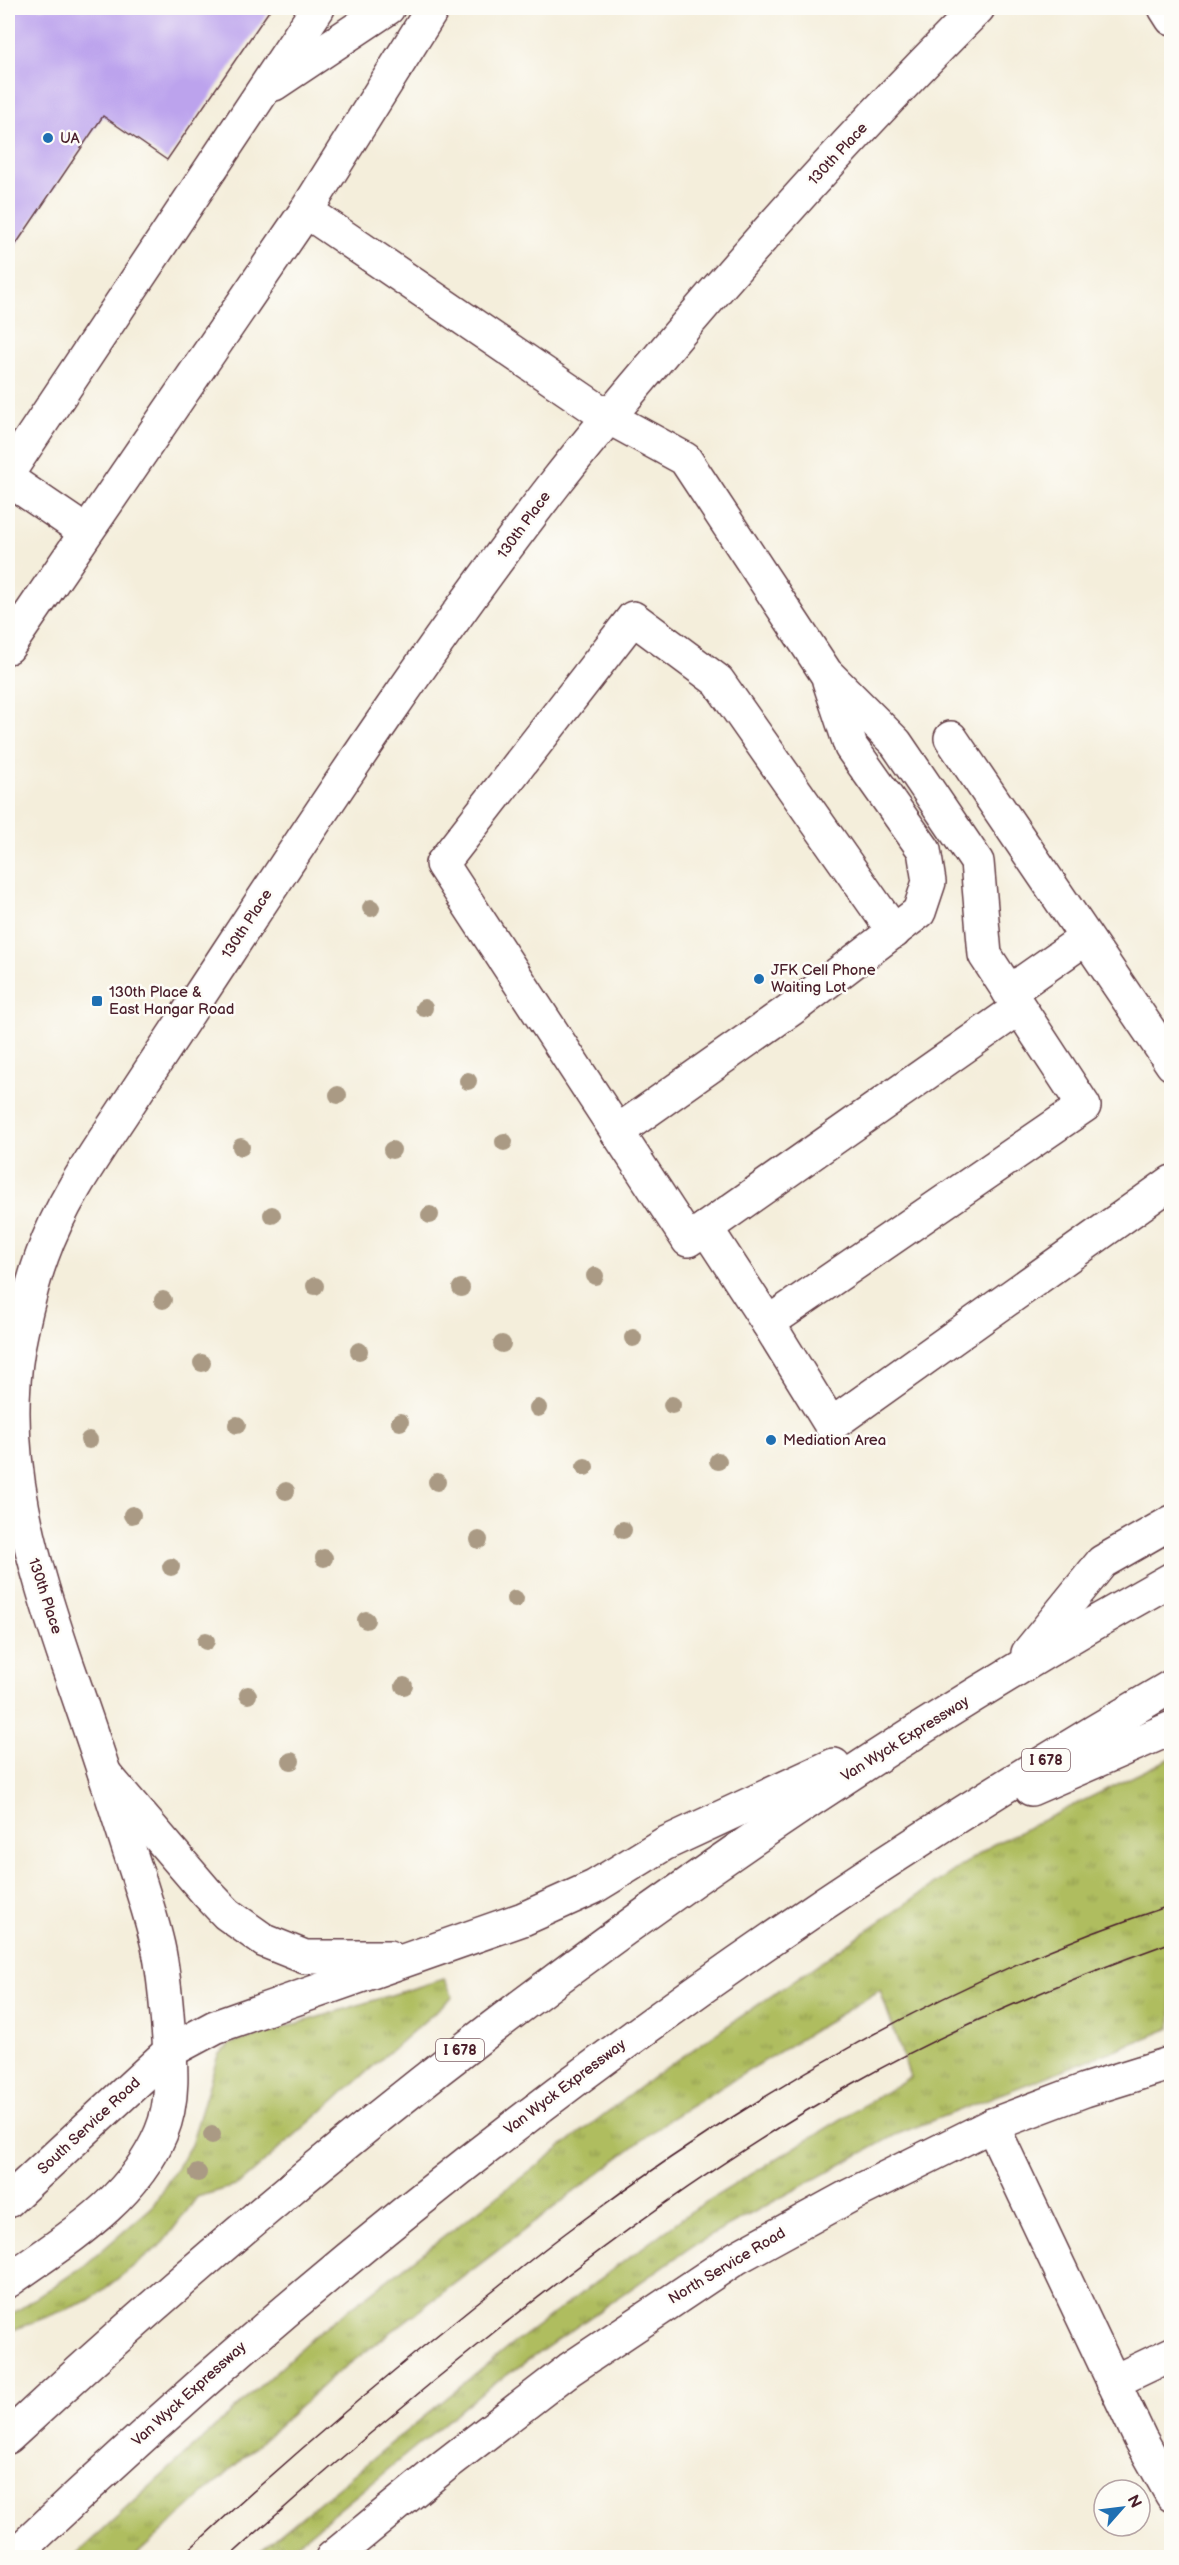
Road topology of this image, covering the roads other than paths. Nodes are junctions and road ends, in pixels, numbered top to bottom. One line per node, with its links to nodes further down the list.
1 (318, 8): 7 (main road)
2 (388, 8): 7 (main road)
3 (433, 8): 8 (main road)
4 (978, 8): 9 (main road, 130th Place)
5 (1165, 8): 6 (main road)
6 (1172, 19)
7 (260, 93): 10 (main road)
8 (306, 211): 9 (main road); 12 (main road)
9 (608, 417): 14 (main road); 23 (main road, 130th Place)
10 (8, 473)
11 (8, 479): 12 (main road)
12 (86, 532): 13 (main road)
13 (8, 647)
14 (826, 673): 16 (main road); 18 (main road)
15 (951, 738): 17 (main road)
16 (894, 932): 20 (main road); 20 (main road)
17 (1086, 938): 18 (main road); 19 (main road)
18 (1014, 1000): 22 (main road); 24 (main road)
19 (1172, 1064)
20 (617, 1132): 22 (main road)
21 (1172, 1182): 24 (main road)
22 (706, 1228): 24 (main road)
23 (18, 1294): 31 (main road, 130th Place)
24 (768, 1323)
25 (1172, 1522): 27 (main road)
26 (1172, 1579): 27 (main road, Van Wyck Expressway / I 678)
27 (1014, 1671): 29 (main road, Van Wyck Expressway / I 678)
28 (1172, 1686): 32 (main road, Van Wyck Expressway / I 678)
29 (950, 1711): 33 (main road, South Service Road); 41 (main road, Van Wyck Expressway / I 678)
30 (1172, 1728): 32 (main road)
31 (105, 1774): 33 (main road); 34 (main road, 130th Place)
32 (922, 1837): 43 (main road, Van Wyck Expressway / I 678)
33 (415, 1956): 34 (main road, South Service Road)
34 (170, 2051): 37 (main road, South Service Road); 38 (main road, 130th Place)
35 (1172, 2062): 36 (main road, North Service Road)
36 (992, 2125): 40 (main road); 44 (main road, North Service Road)
37 (8, 2201)
38 (8, 2281)
39 (1172, 2354): 40 (main road)
40 (1113, 2382): 42 (main road)
41 (8, 2437)
42 (1172, 2495)
43 (12, 2558)
44 (332, 2558)

